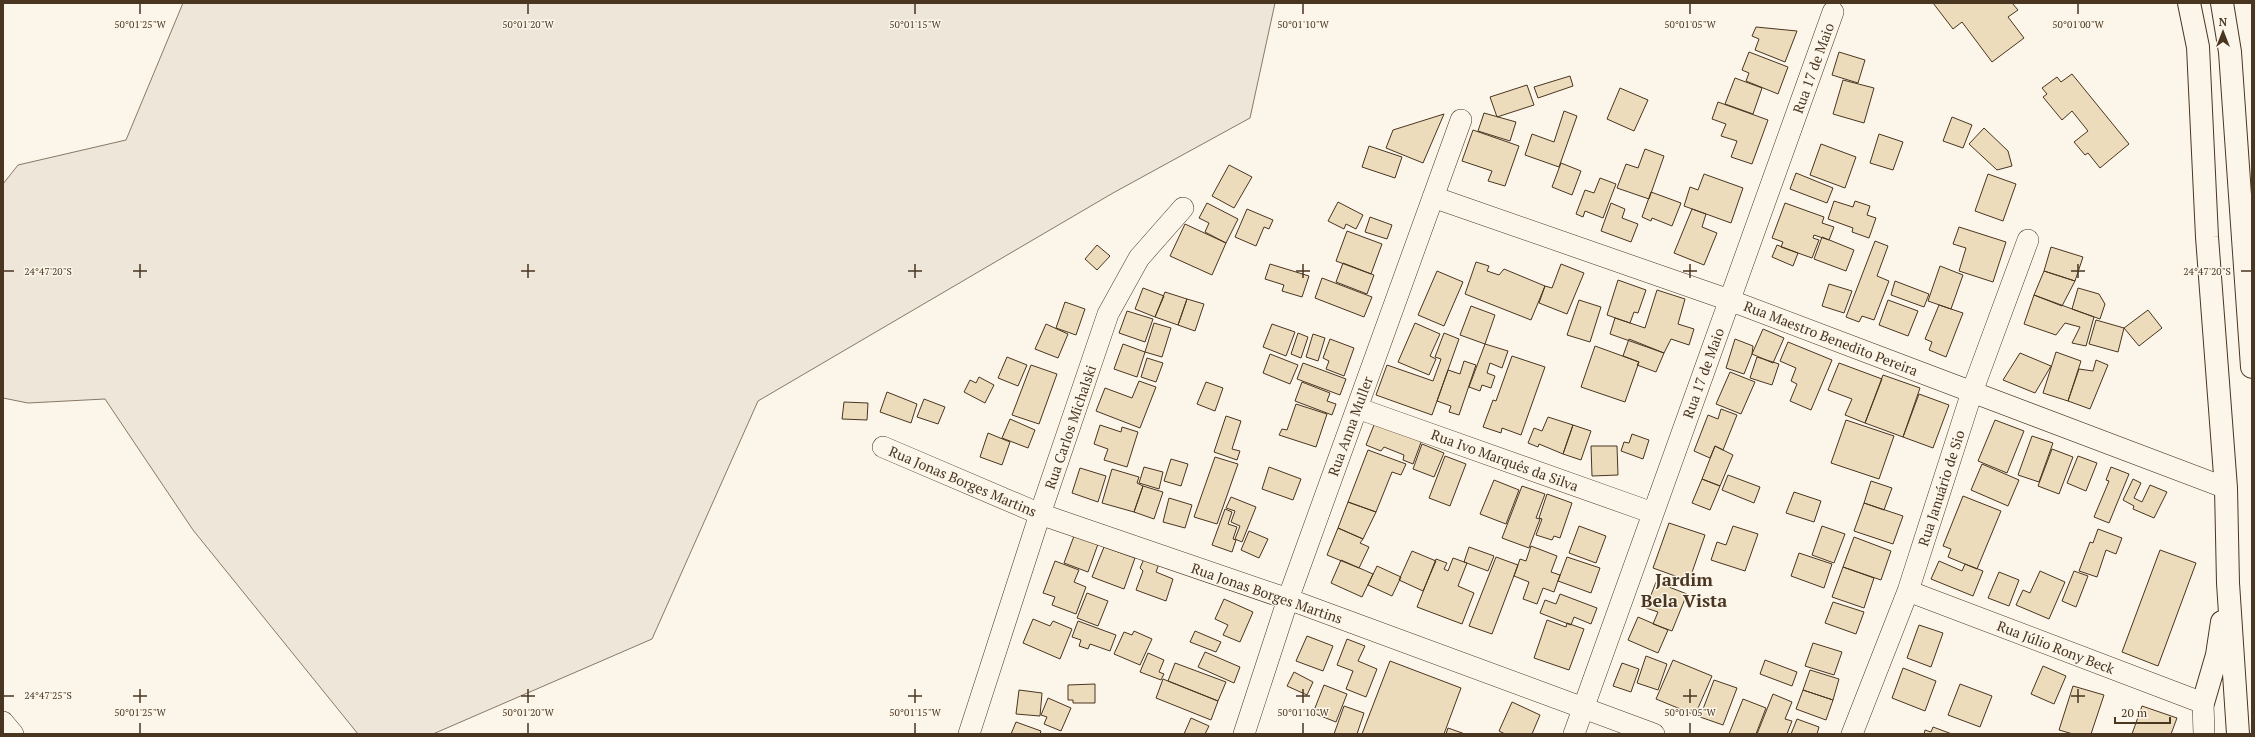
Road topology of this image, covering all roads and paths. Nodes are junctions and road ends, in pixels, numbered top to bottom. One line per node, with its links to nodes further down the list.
1 (2189, 3): 13 (highway)
2 (2222, 3): 9 (highway)
3 (1833, 12): 8 (street, Rua 17 de Maio)
4 (1461, 120): 5 (street, Rua Anna Muller)
5 (1434, 197): 8 (street, Rua Maestro Benedito Pereira); 11 (street, Rua Anna Muller)
6 (1183, 208): 15 (street, Rua Carlos Michalski)
7 (2028, 240): 10 (street, Rua Januário de Sio)
8 (1729, 300): 10 (street, Rua Maestro Benedito Pereira); 14 (street, Rua 17 de Maio)
9 (2252, 367)
10 (1972, 392): 13 (street, Rua Maestro Benedito Pereira); 17 (street, Rua Januário de Sio)
11 (1357, 408): 14 (street, Rua Ivo Marquês da Silva); 18 (street, Rua Anna Muller)
12 (883, 447): 15 (street, Rua Jonas Borges Martins)
13 (2226, 488): 16 (highway)
14 (1653, 513): 20 (street, Rua 17 de Maio)
15 (1040, 514): 18 (street, Rua Jonas Borges Martins); 23 (street, Rua Carlos Michalski)
16 (2228, 583): 19 (highway); 29 (highway)
17 (1908, 591): 19 (street, Rua Júlio Rony Beck); 27 (street, Rua Januário de Sio)
18 (1288, 599): 20 (street, Rua Jonas Borges Martins); 24 (street, Rua Anna Muller)
19 (2203, 703): 28 (street)
20 (1583, 708): 25 (street, Rua 17 de Maio); 26 (street, Rua Jonas Borges Martins)
21 (3, 722): 22 (street)
22 (14, 734)
23 (969, 734)
24 (1244, 734)
25 (1574, 734)
26 (1654, 734)
27 (1852, 734)
28 (2204, 734)
29 (2238, 734)

